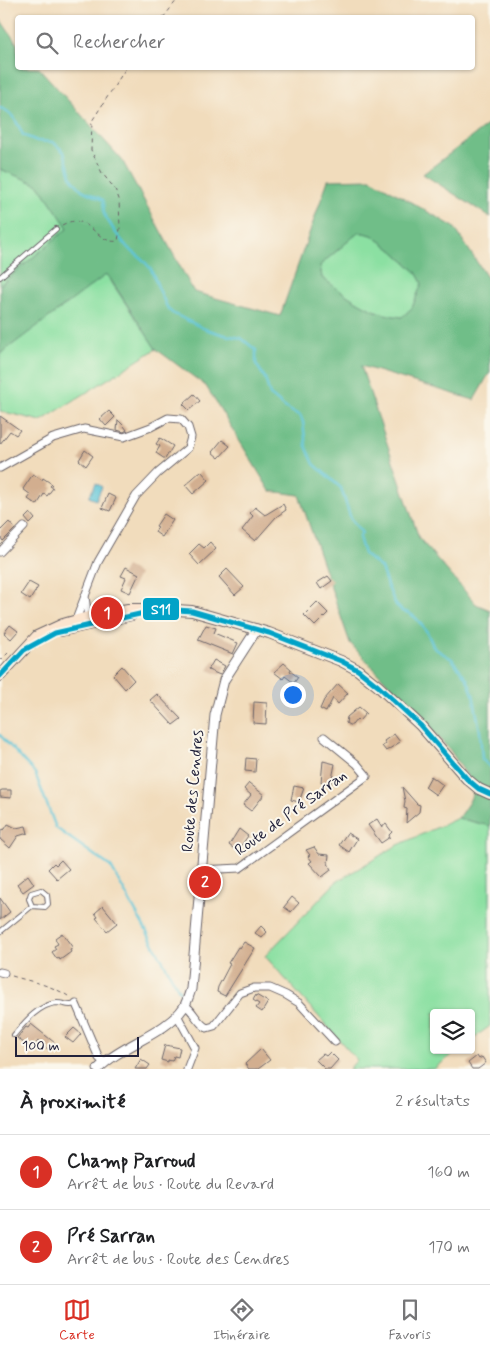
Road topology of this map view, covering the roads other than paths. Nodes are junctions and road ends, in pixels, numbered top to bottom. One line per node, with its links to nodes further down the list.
1 (56, 229): 2 (lane)
2 (0, 277)
3 (0, 468): 6 (street)
4 (24, 527): 5 (street)
5 (0, 552)
6 (84, 598): 7 (street); 7 (street)
7 (83, 621): 8 (main road); 9 (main road)
8 (257, 630): 11 (main road); 12 (street, Route des Cendres)
9 (0, 676)
10 (324, 736): 12 (street, Route de Pré Sarran)
11 (490, 794)
12 (201, 870): 16 (street, Route des Cendres)
13 (32, 906): 13 (lane); 14 (lane)
14 (0, 932)
15 (76, 1004): 18 (lane); 20 (street)
16 (185, 1005): 17 (street, Route des Cendres); 19 (street)
17 (177, 1016): 20 (street, Route des Cendres); 21 (street)
18 (14, 1035)
19 (335, 1042)
20 (101, 1066)
21 (187, 1069)

